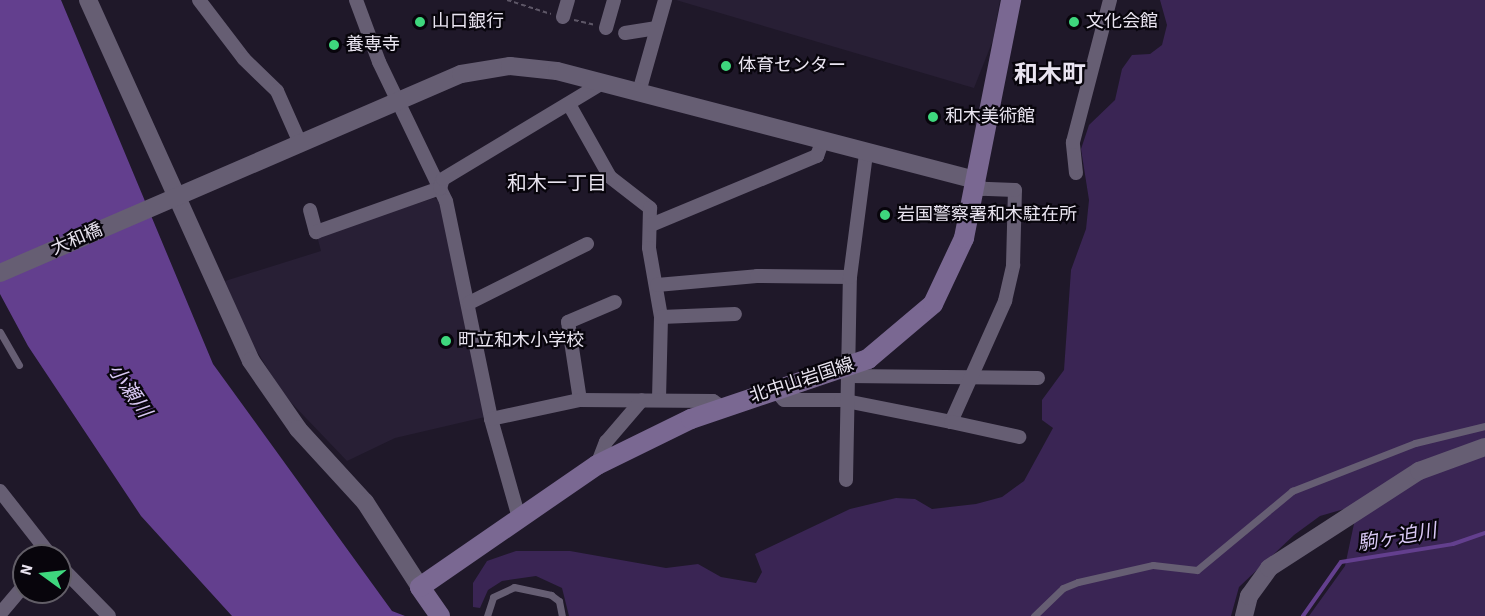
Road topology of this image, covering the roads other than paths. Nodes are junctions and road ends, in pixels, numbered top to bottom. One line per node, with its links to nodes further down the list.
1 (88, 0): 23 (street)
2 (199, 0): 18 (street)
3 (356, 0): 15 (street)
4 (568, 0): 9 (street)
5 (614, 0): 10 (street)
6 (665, 0): 11 (street)
7 (1011, 0): 21 (main road, 北中山岩国線)
8 (1110, 0): 20 (street)
9 (563, 17)
10 (606, 28)
11 (657, 28): 12 (street); 14 (street)
12 (625, 33)
13 (602, 83): 14 (street, 大和橋); 15 (street, 大和橋); 16 (street)
14 (639, 92): 17 (street, 大和橋)
15 (399, 100): 18 (street, 大和橋); 22 (street)
16 (570, 106): 22 (street); 25 (street)
17 (822, 142): 19 (street, 大和橋); 25 (street)
18 (300, 143): 23 (street, 大和橋)
19 (866, 154): 21 (street, 大和橋); 28 (street)
20 (1076, 173)
21 (976, 180): 36 (main road, 北中山岩国線); 37 (street)
22 (440, 189): 24 (street); 31 (street)
23 (174, 197): 27 (street, 大和橋); 56 (street)
24 (310, 210)
25 (651, 225): 29 (street)
26 (587, 244): 31 (street)
27 (0, 273)
28 (850, 277): 29 (street); 36 (street)
29 (657, 285): 33 (street)
30 (615, 302): 40 (street)
31 (469, 303): 45 (street)
32 (735, 314): 33 (street)
33 (661, 316): 42 (street)
34 (0, 332): 35 (lane)
35 (19, 365)
36 (848, 371): 37 (street); 39 (main road, 北中山岩国線); 43 (street)
37 (971, 375): 38 (street); 46 (street)
38 (1038, 378)
39 (775, 390): 43 (street); 44 (main road, 北中山岩国線)
40 (580, 400): 41 (street); 45 (street)
41 (642, 400): 42 (street); 50 (street)
42 (659, 400): 44 (street)
43 (847, 402): 46 (street); 51 (street)
44 (722, 407): 50 (main road, 北中山岩国線)
45 (491, 418): 53 (street)
46 (951, 422): 48 (street)
47 (1485, 426): 63 (lane)
48 (1019, 437)
49 (1485, 447): 64 (street)
50 (597, 465): 53 (main road, 北中山岩国線)
51 (846, 480)
52 (0, 491): 54 (street)
53 (519, 518): 56 (main road, 北中山岩国線)
54 (42, 544)
55 (72, 578): 59 (street)
56 (420, 587): 60 (main road)
57 (12, 600): 58 (street)
58 (0, 615)
59 (109, 616)
60 (440, 616)
61 (487, 616): 62 (lane)
62 (562, 616)
63 (1034, 616)
64 (1244, 616)

